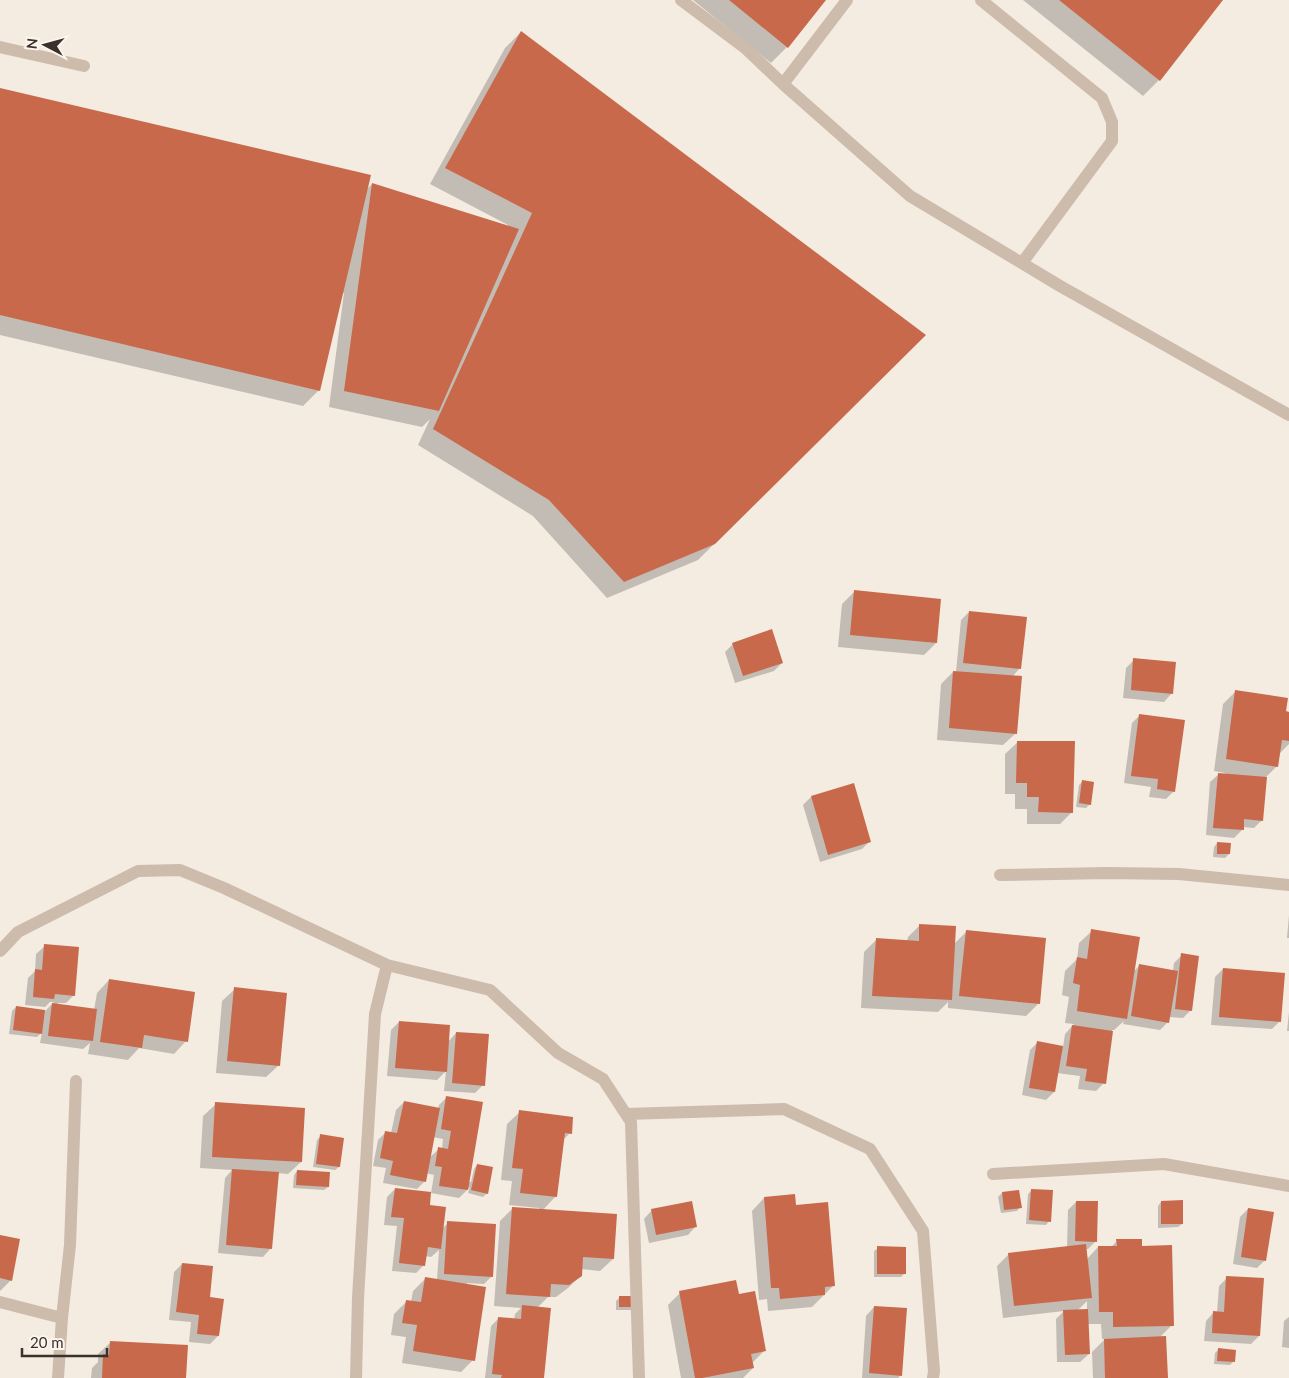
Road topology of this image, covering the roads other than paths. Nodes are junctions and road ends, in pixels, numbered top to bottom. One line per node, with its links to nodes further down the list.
1 (681, 0): 6 (street)
2 (847, 0): 6 (street)
3 (981, 0): 7 (street)
4 (0, 47): 5 (street)
5 (84, 66)
6 (783, 84): 7 (street)
7 (1022, 263): 8 (street)
8 (1289, 415)
9 (1000, 875): 10 (street)
10 (1289, 885)
11 (0, 951): 12 (street)
12 (387, 965): 14 (street); 20 (street)
13 (76, 1081): 18 (street)
14 (626, 1114): 21 (street); 22 (street)
15 (993, 1174): 16 (street)
16 (1289, 1186)
17 (0, 1302): 18 (street)
18 (62, 1318): 19 (street)
19 (58, 1378)
20 (356, 1378)
21 (639, 1378)
22 (933, 1378)

